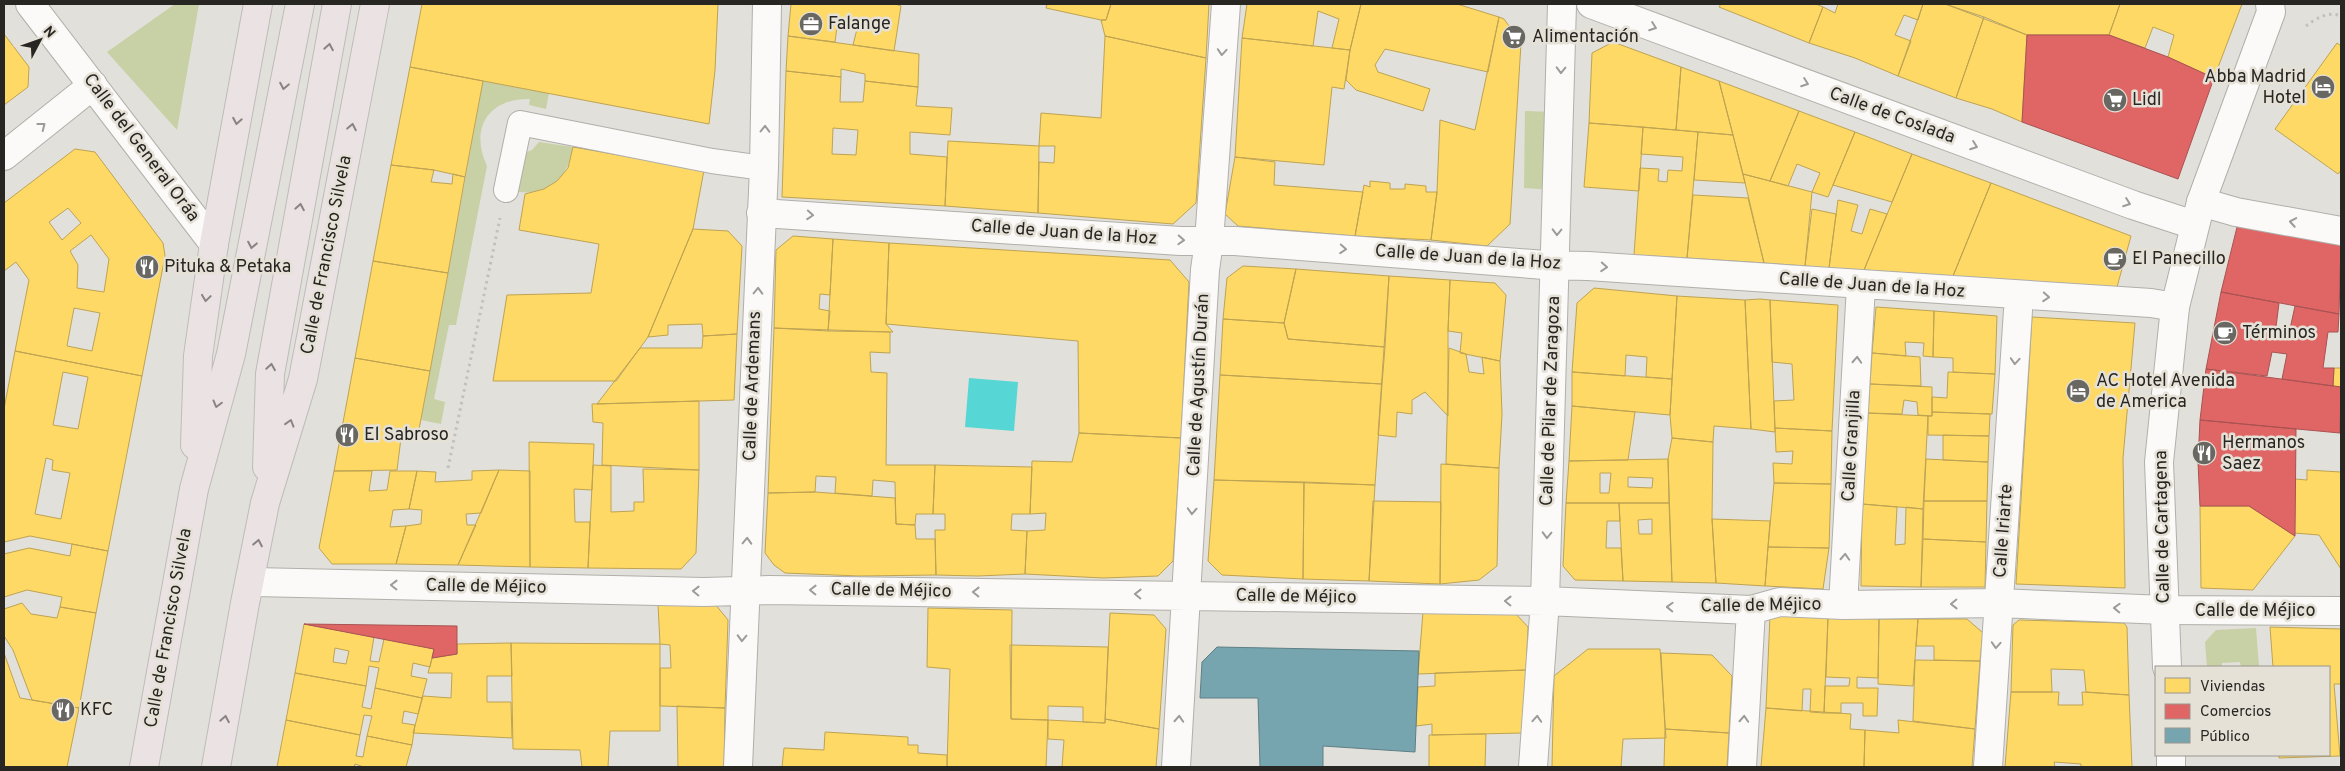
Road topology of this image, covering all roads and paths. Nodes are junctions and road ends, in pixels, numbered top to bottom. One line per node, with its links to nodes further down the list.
1 (30, 4): 13 (street, Calle del General Oráa)
2 (258, 4): 21 (main road, Calle de Francisco Silvela, one-way to 21)
3 (300, 4): 27 (main road, Calle de Francisco Silvela, one-way to 27)
4 (337, 4): 28 (main road, Calle de Francisco Silvela, one-way to 4)
5 (375, 4): 28 (main road, Calle de Francisco Silvela, one-way to 5)
6 (767, 4): 15 (street, Calle de Ardemans, one-way to 6)
7 (1226, 4): 20 (street, Calle de Agustín Durán, one-way to 20)
8 (1562, 4): 22 (street, Calle de Pilar de Zaragoza, one-way to 22)
9 (1591, 4): 18 (street, Calle de Coslada, one-way to 18)
10 (2277, 7): 18 (street, Calle de Cartagena)
11 (2341, 16): 12 (path)
12 (2306, 26)
13 (93, 85): 14 (street, one-way to 13); 21 (street, Calle del General Oráa)
14 (4, 156)
15 (764, 168): 16 (street); 17 (street, Calle de Ardemans)
16 (506, 190): 26 (path)
17 (761, 213): 20 (street, Calle de Juan de la Hoz, one-way to 20); 30 (street, Calle de Ardemans, one-way to 17)
18 (2197, 213): 19 (street, Calle de Coslada, one-way to 18); 25 (street, Calle de Cartagena)
19 (2341, 231)
20 (1209, 242): 22 (street, Calle de Juan de la Hoz, one-way to 22); 31 (street, Calle de Agustín Durán, one-way to 31)
21 (214, 244): 27 (main road, Calle de Francisco Silvela, one-way to 27)
22 (1556, 265): 23 (street, Calle de Juan de la Hoz, one-way to 23); 32 (street, Calle de Pilar de Zaragoza, one-way to 32)
23 (1861, 286): 24 (street, Calle de Juan de la Hoz); 34 (street, Calle Granjilla, one-way to 23)
24 (2019, 295): 25 (street, Calle de Juan de la Hoz, one-way to 25); 33 (street, Calle Iriarte, one-way to 33)
25 (2175, 307): 36 (street, Calle de Cartagena)
26 (448, 468)
27 (194, 489): 39 (main road, Calle de Francisco Silvela)
28 (265, 503): 29 (main road, Calle de Francisco Silvela, one-way to 28)
29 (250, 582): 30 (street, Calle de Méjico, one-way to 29); 40 (main road, Calle de Francisco Silvela, one-way to 29)
30 (745, 590): 31 (street, Calle de Méjico, one-way to 30); 41 (street, Calle de Ardemans, one-way to 41)
31 (1187, 595): 32 (street, Calle de Méjico, one-way to 31); 42 (street, Calle de Agustín Durán, one-way to 31)
32 (1545, 601): 35 (street, Calle de Méjico, one-way to 32); 43 (street, Calle de Pilar de Zaragoza, one-way to 32)
33 (1999, 603): 34 (street, Calle de Méjico, one-way to 34); 36 (street, Calle de Méjico, one-way to 33); 45 (street, Calle Iriarte, one-way to 45)
34 (1843, 606): 35 (street, Calle de Méjico)
35 (1750, 610): 44 (street, one-way to 35)
36 (2165, 610): 37 (street, Calle de Méjico); 38 (street, Calle de Cartagena)
37 (2341, 611)
38 (2168, 666)
39 (144, 767)
40 (216, 767)
41 (738, 767)
42 (1176, 767)
43 (1533, 767)
44 (1742, 767)
45 (1988, 767)

